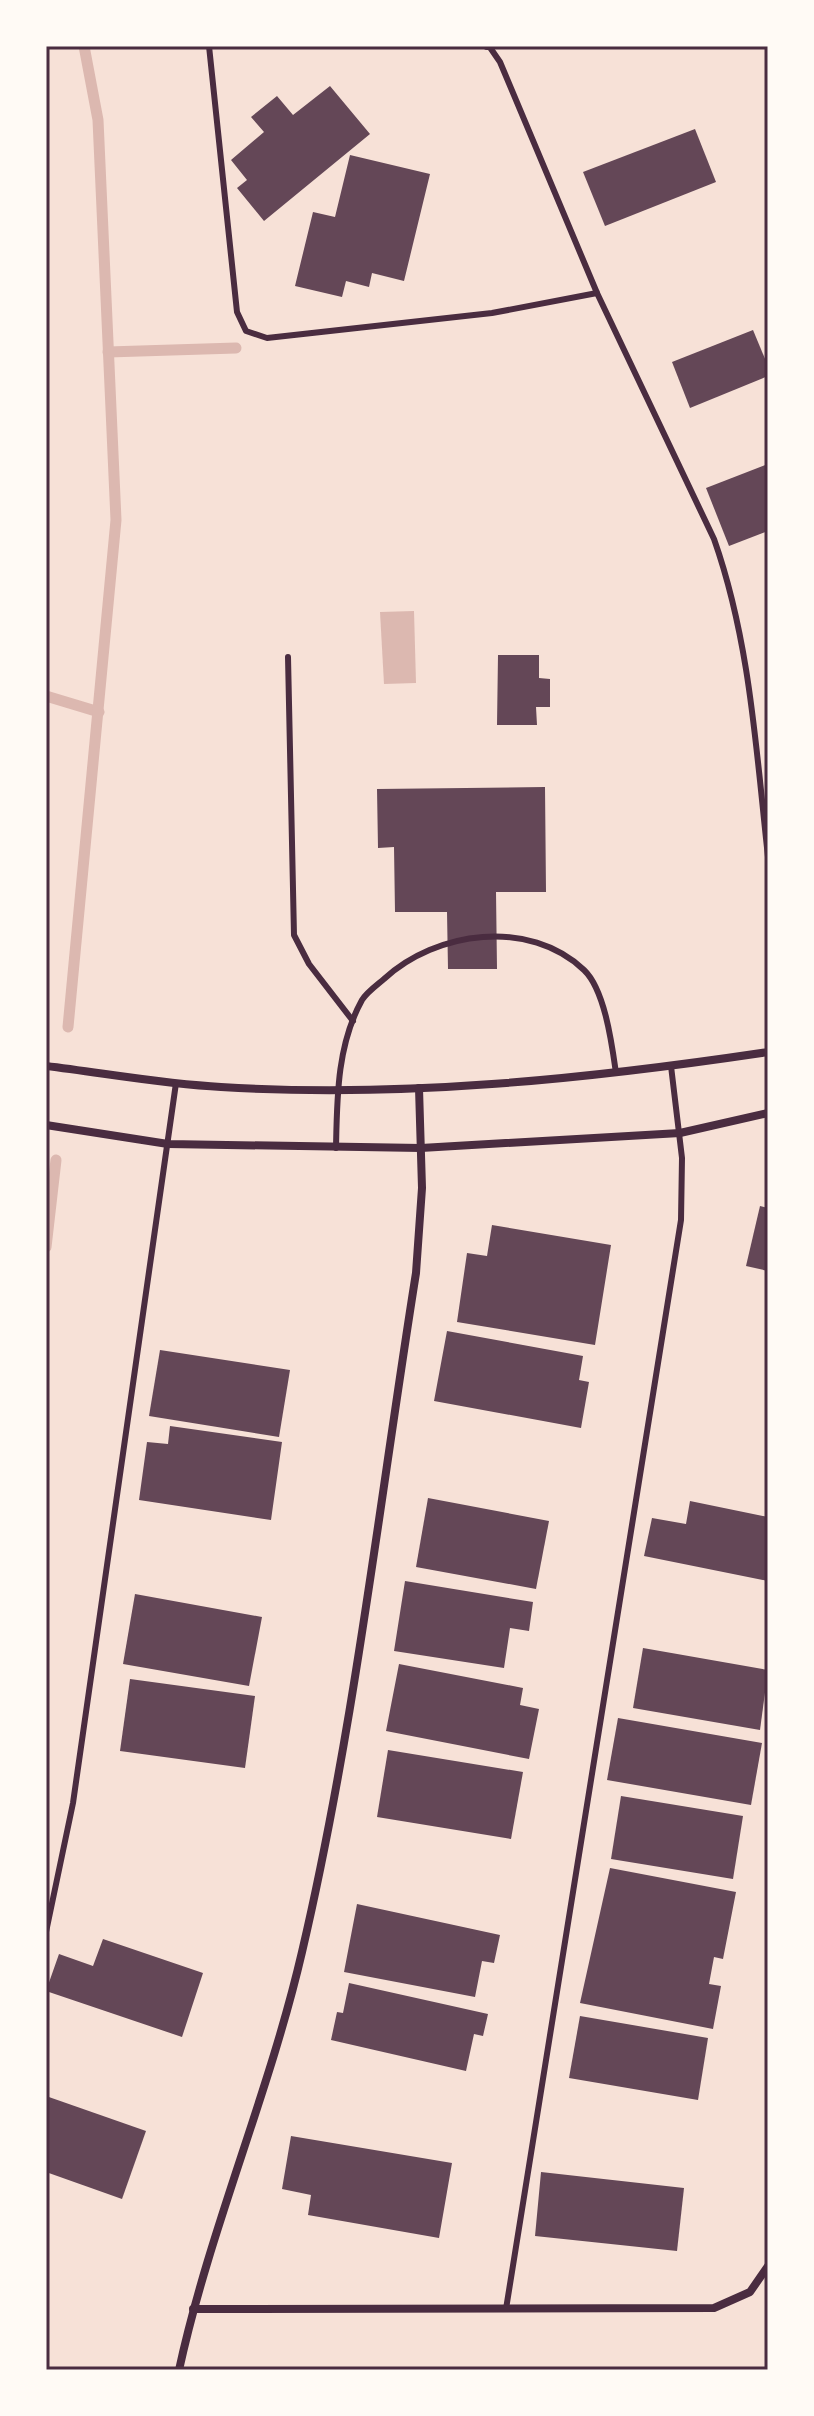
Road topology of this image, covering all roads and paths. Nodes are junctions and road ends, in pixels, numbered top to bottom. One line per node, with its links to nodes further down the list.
1 (209, 46): 3 (lane)
2 (489, 46): 3 (lane)
3 (597, 293): 5 (lane)
4 (288, 657): 6 (lane)
5 (768, 857)
6 (353, 1021): 10 (lane); 13 (lane)
7 (768, 1052): 9 (street)
8 (46, 1066): 11 (street)
9 (671, 1066): 10 (street); 16 (lane)
10 (616, 1073): 12 (street)
11 (176, 1083): 13 (street); 17 (lane)
12 (419, 1088): 13 (street); 19 (street)
13 (337, 1091): 18 (lane)
14 (768, 1113): 16 (street)
15 (46, 1125): 17 (street)
16 (680, 1133): 19 (street); 23 (lane)
17 (168, 1144): 18 (street); 20 (lane)
18 (336, 1148): 19 (street)
19 (421, 1148): 22 (street)
20 (46, 1932)
21 (768, 2266): 23 (street)
22 (193, 2309): 23 (street); 24 (street)
23 (506, 2309)
24 (179, 2370)

